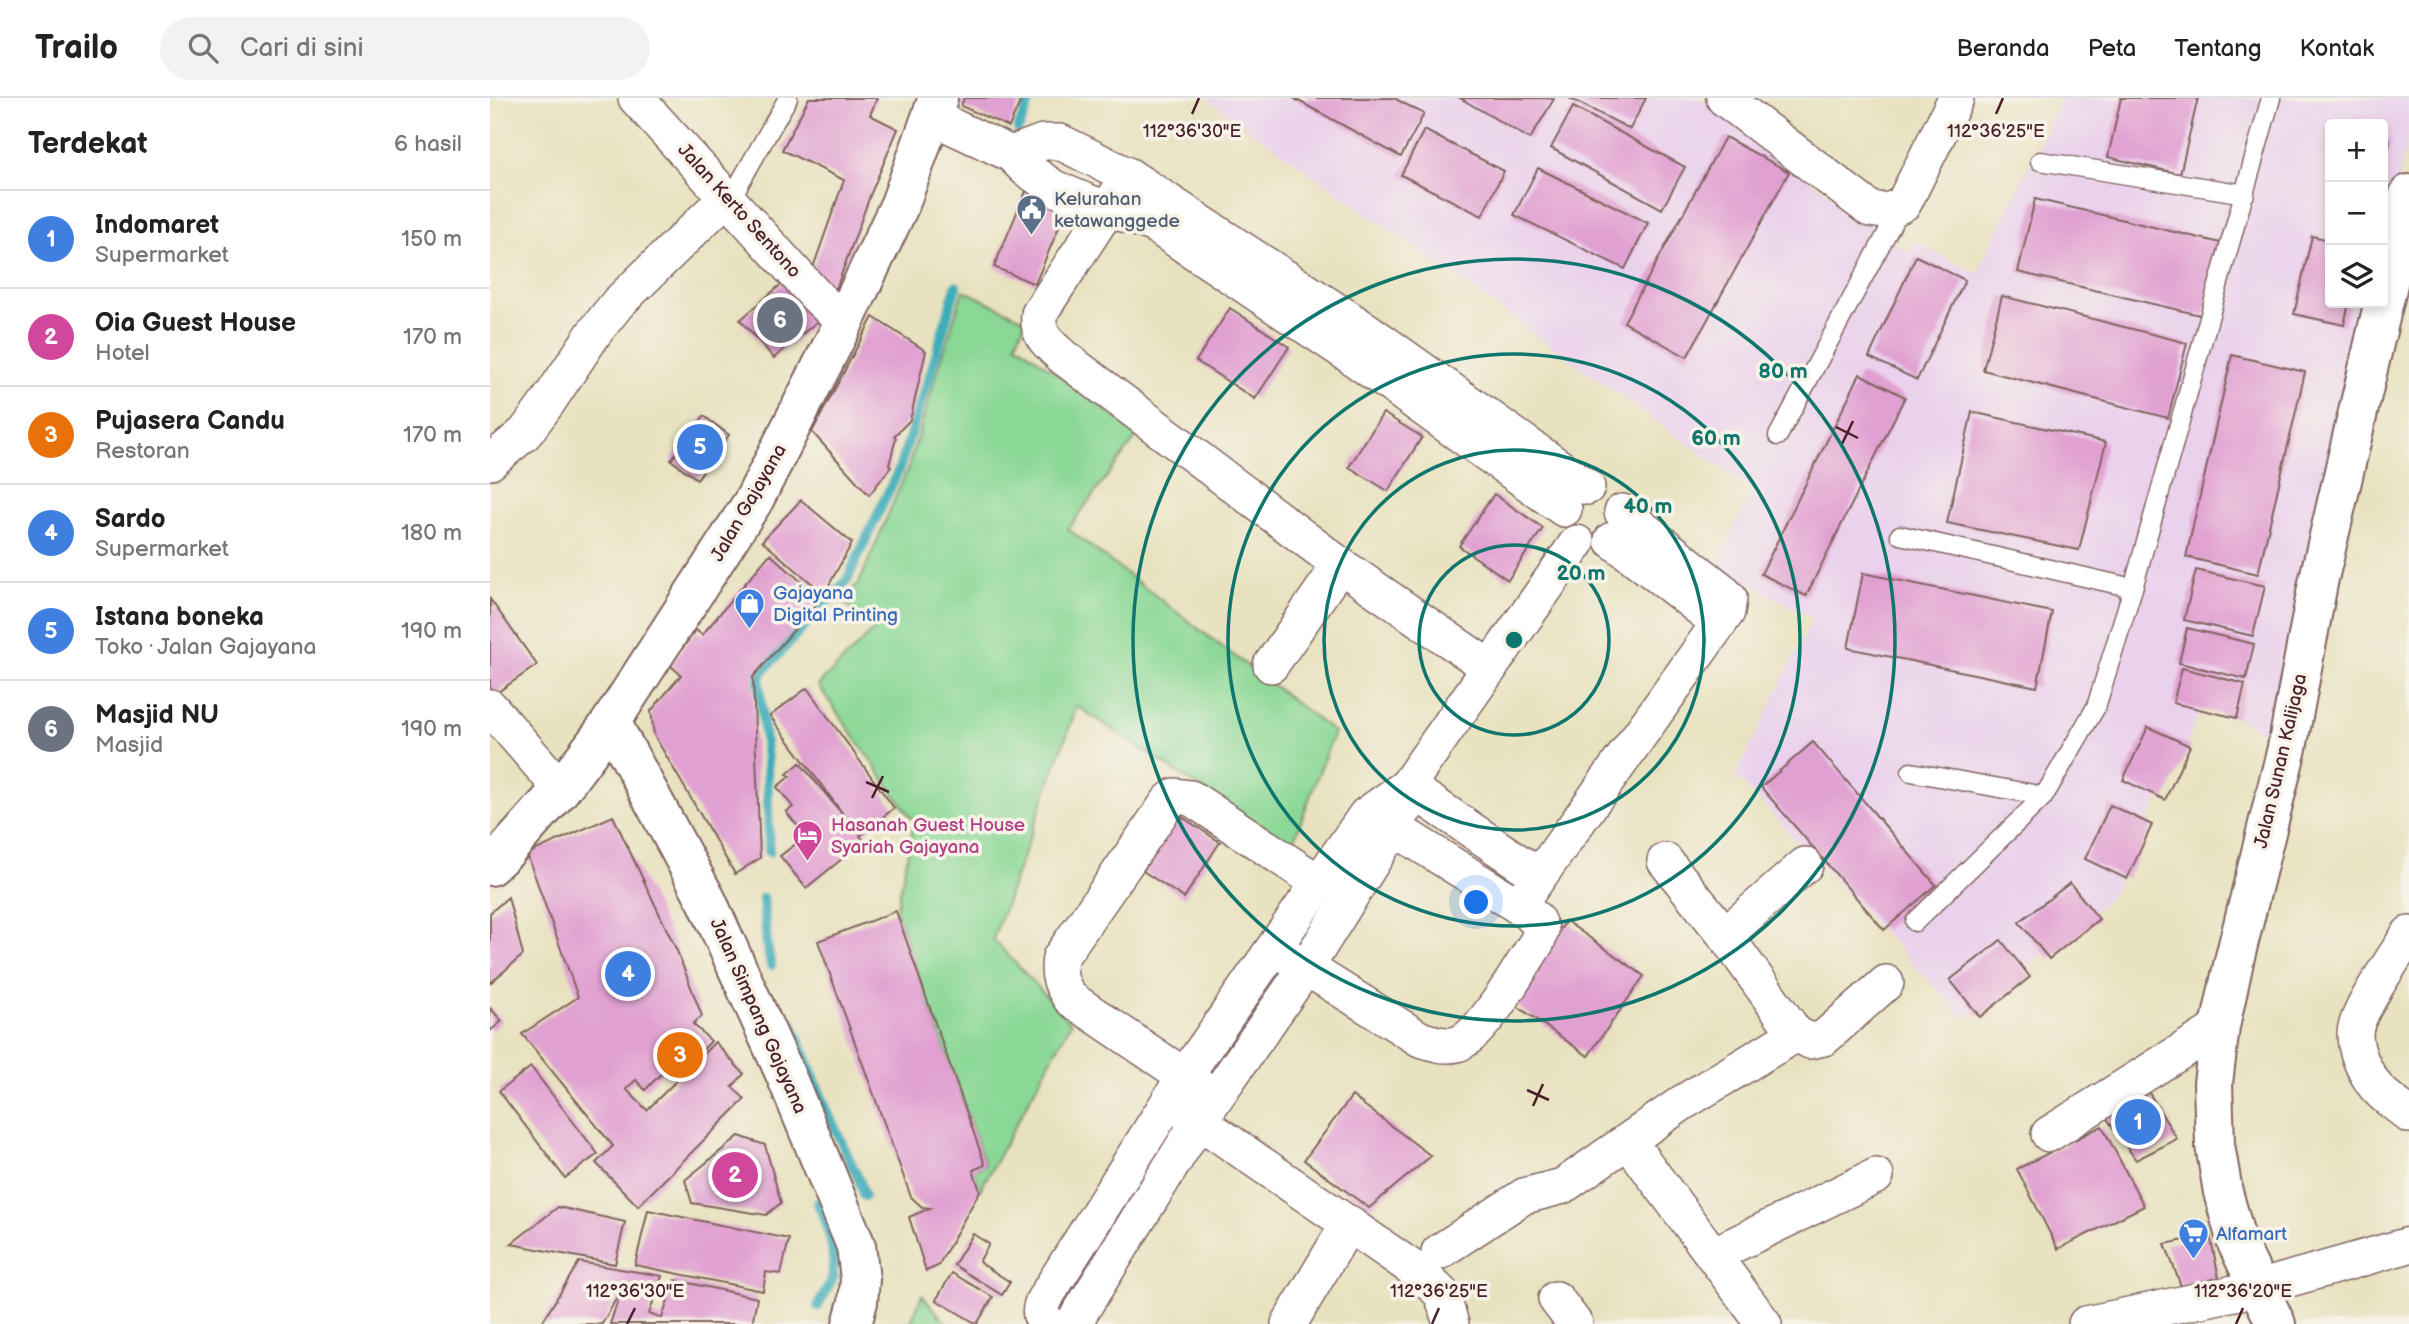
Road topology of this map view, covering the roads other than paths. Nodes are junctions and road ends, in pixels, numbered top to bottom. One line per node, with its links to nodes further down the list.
1 (636, 98): 12 (street, Jalan Kerto Sentono)
2 (788, 98): 12 (lane)
3 (1724, 98): 14 (street)
4 (1956, 98): 14 (street)
5 (2271, 98): 10 (lane)
6 (935, 108): 7 (street); 15 (main road, Jalan Gajayana)
7 (1011, 154): 9 (street); 13 (street)
8 (2040, 161): 10 (lane)
9 (1129, 176): 13 (street); 16 (street)
10 (2245, 194): 24 (lane)
11 (2409, 194): 48 (main road, Jalan Sunan Kalijaga)
12 (729, 199): 15 (street, Jalan Kerto Sentono); 18 (street)
13 (1109, 208): 16 (street); 23 (street)
14 (1893, 208): 17 (lane)
15 (844, 322): 28 (main road, Jalan Gajayana)
16 (1360, 345): 19 (street)
17 (1778, 436)
18 (490, 462)
19 (1576, 498): 20 (street); 22 (street)
20 (1617, 526): 22 (street); 37 (street)
21 (1900, 536): 24 (lane)
22 (1577, 543): 26 (street)
23 (1340, 565): 25 (street); 26 (street)
24 (2133, 588): 32 (lane)
25 (1271, 665)
26 (1490, 668): 30 (street)
27 (490, 707): 31 (street)
28 (611, 722): 31 (main road, Jalan Gajayana); 61 (main road, Jalan Simpang Gajayana)
29 (1911, 772): 32 (lane)
30 (1407, 786): 33 (street); 37 (street); 38 (street)
31 (561, 789): 36 (main road, Jalan Gajayana)
32 (2044, 796): 41 (lane)
33 (1405, 835): 39 (street); 42 (street)
34 (1665, 861): 44 (street)
35 (1805, 865): 44 (street)
36 (490, 866)
37 (1539, 876): 39 (street)
38 (1318, 882): 40 (street); 50 (street)
39 (1518, 906): 46 (street)
40 (1296, 916): 42 (street); 45 (street)
41 (1915, 922)
42 (1326, 934): 46 (street)
43 (2409, 934): 52 (street)
44 (1725, 935): 49 (street)
45 (1275, 948): 46 (street); 50 (street)
46 (1307, 966): 51 (street)
47 (1886, 983): 49 (street)
48 (2220, 1027): 53 (street); 60 (main road, Jalan Sunan Kalijaga)
49 (1796, 1034): 54 (street)
50 (1177, 1089): 51 (street); 62 (street)
51 (1207, 1109): 56 (street); 63 (street)
52 (2409, 1115)
53 (2049, 1134)
54 (1629, 1142): 58 (street); 59 (street)
55 (1876, 1176): 59 (street)
56 (1349, 1223): 64 (street); 65 (street)
57 (2409, 1245): 60 (street)
58 (1439, 1252)
59 (1713, 1255): 66 (street)
60 (2258, 1288): 67 (street); 68 (main road, Jalan Sunan Kalijaga)
61 (852, 1324)
62 (1049, 1324)
63 (1073, 1324)
64 (1289, 1324)
65 (1451, 1324)
66 (1764, 1324)
67 (2086, 1324)
68 (2276, 1324)

